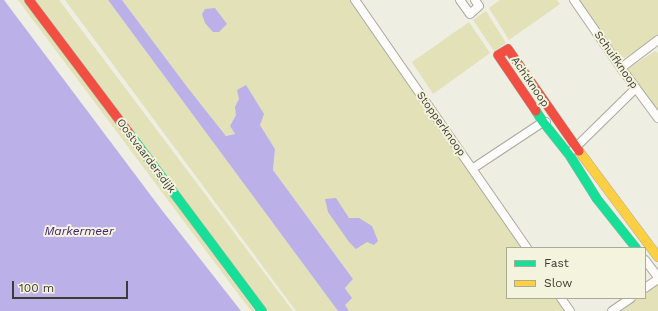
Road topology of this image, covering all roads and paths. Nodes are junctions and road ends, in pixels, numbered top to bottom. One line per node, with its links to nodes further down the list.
1 (29, 0): 23 (street, Oostvaardersdijk)
2 (355, 0): 14 (street, Stopperknoop)
3 (460, 0): 4 (street)
4 (475, 0)
5 (574, 0): 7 (street, Schuifknoop)
6 (657, 42): 7 (street)
7 (621, 68): 8 (street, Schuifknoop)
8 (636, 88): 9 (street, Schuifknoop); 12 (street)
9 (658, 118)
10 (557, 121): 11 (street); 11 (street, Achtknoop); 12 (street, Achtknoop)
11 (543, 122): 13 (street, Achtknoop); 14 (street)
12 (576, 147): 13 (street); 17 (street, Achtknoop)
13 (570, 156): 16 (street, Achtknoop)
14 (472, 169): 15 (street, Stopperknoop)
15 (526, 247)
16 (635, 247)
17 (658, 257)
18 (646, 261): 19 (street)
19 (658, 278): 20 (street)
20 (646, 287)
21 (562, 299): 24 (street)
22 (630, 299): 25 (street)
23 (262, 311)
24 (570, 311)
25 (612, 311)

